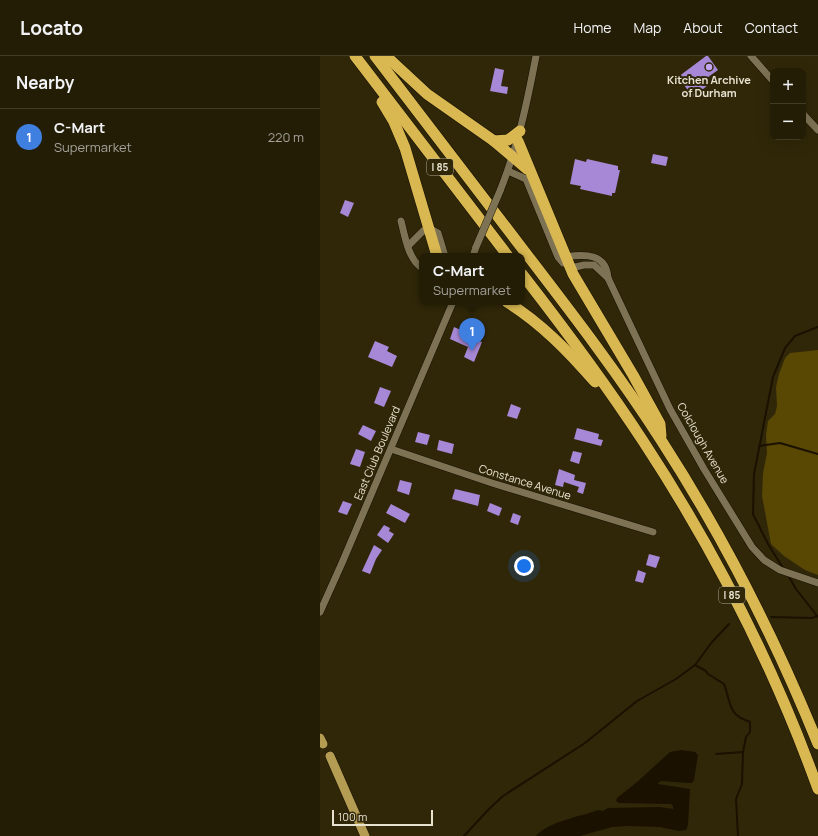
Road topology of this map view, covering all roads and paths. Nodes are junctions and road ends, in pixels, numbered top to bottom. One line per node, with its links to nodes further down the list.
1 (354, 56): 6 (highway, I 85)
2 (374, 56): 29 (highway, I 85)
3 (386, 56): 11 (highway)
4 (536, 56): 10 (street)
5 (751, 56): 7 (street)
6 (372, 78): 16 (highway); 21 (highway, I 85)
7 (770, 78)
8 (806, 117): 9 (street)
9 (818, 130)
10 (519, 136): 11 (highway); 12 (street); 13 (highway)
11 (494, 141): 12 (highway)
12 (513, 156): 13 (highway); 14 (street)
13 (529, 170): 22 (highway)
14 (508, 171): 20 (street, bridge); 22 (street)
15 (401, 222): 17 (street)
16 (429, 228): 17 (street); 18 (highway); 19 (street)
17 (408, 246): 23 (street)
18 (436, 253)
19 (444, 253)
20 (473, 253)
21 (506, 253)
22 (568, 263): 25 (street, Colclough Avenue); 25 (street, Colclough Avenue); 29 (highway)
23 (419, 265)
24 (525, 278): 28 (highway, I 85)
25 (608, 278): 32 (street, Colclough Avenue)
26 (451, 305): 30 (street, East Club Boulevard)
27 (511, 305): 28 (highway)
28 (623, 412): 37 (highway, I 85)
29 (661, 439): 35 (highway, I 85)
30 (391, 449): 31 (street, Constance Avenue); 33 (street, East Club Boulevard)
31 (654, 532)
32 (818, 583)
33 (320, 612)
34 (322, 741): 36 (street)
35 (818, 744)
36 (330, 756): 38 (main road)
37 (818, 789)
38 (365, 836)

